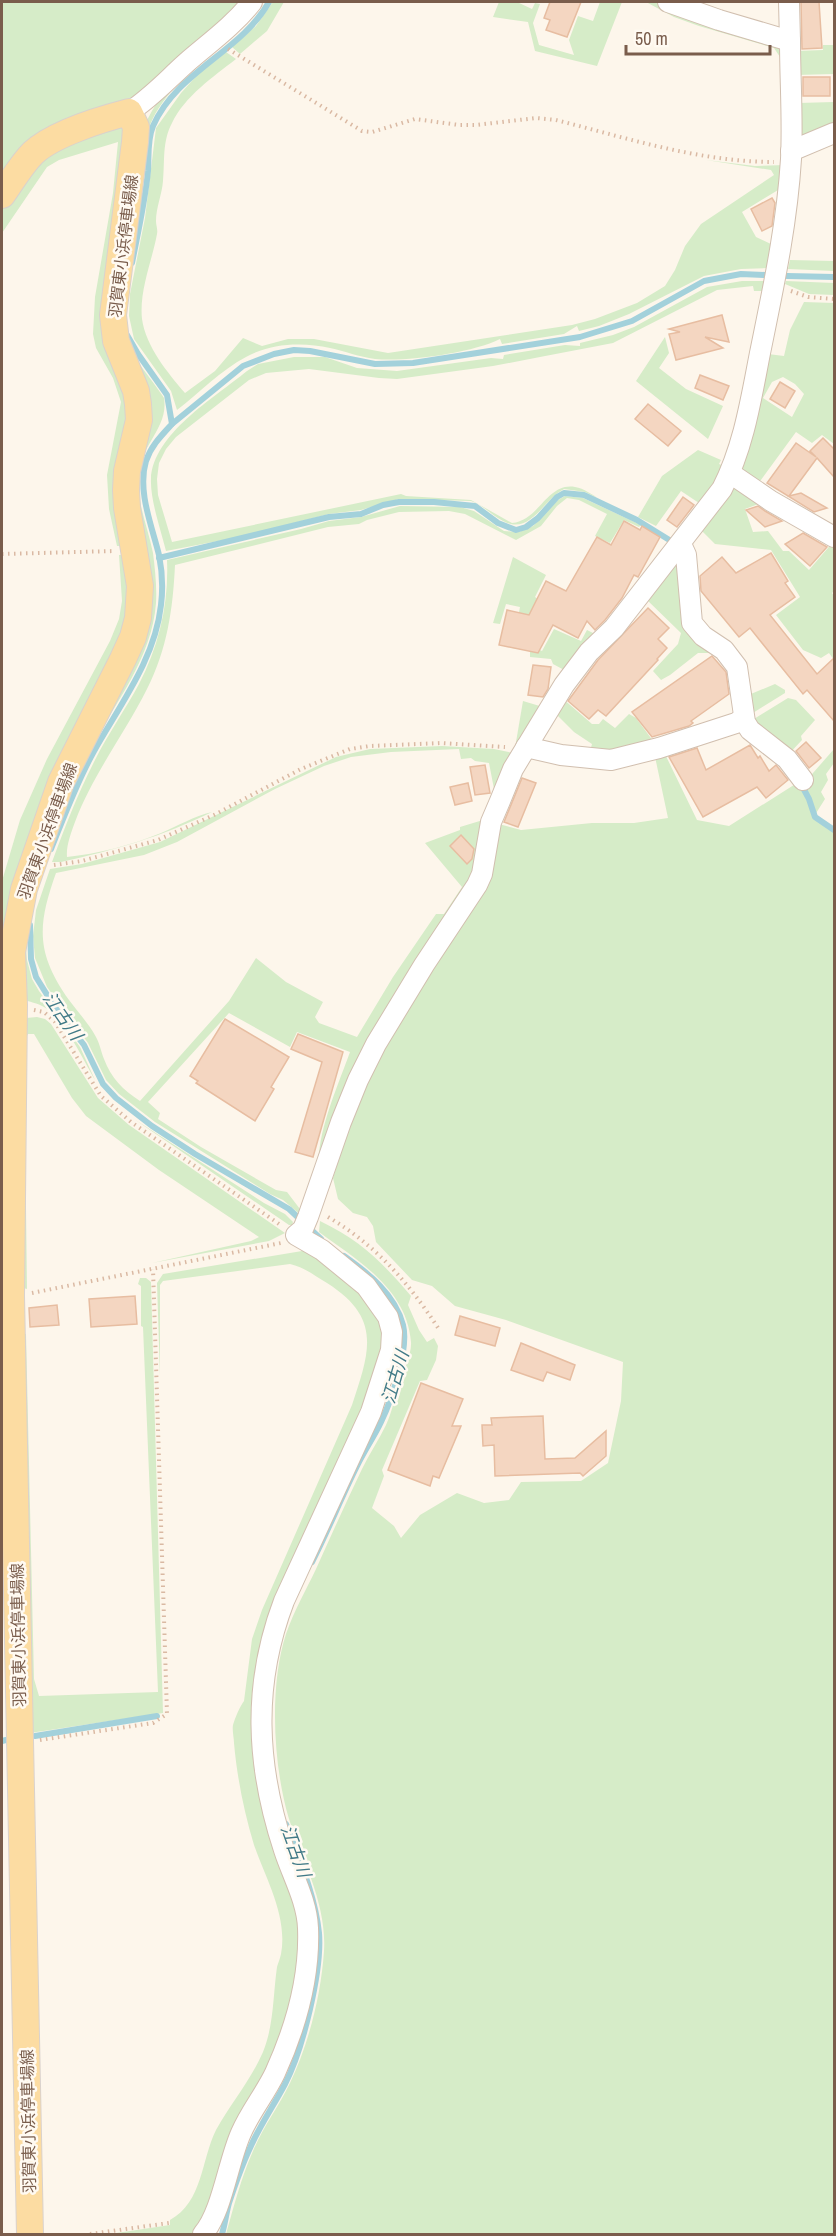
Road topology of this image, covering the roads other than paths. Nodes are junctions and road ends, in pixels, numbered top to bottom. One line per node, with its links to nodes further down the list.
1 (252, 2): 5 (street)
2 (668, 2): 4 (street)
3 (789, 2): 4 (street)
4 (790, 41): 7 (street)
5 (129, 112): 8 (main road); 15 (main road, 羽賀東小浜停車場線)
6 (834, 133): 7 (street)
7 (791, 155): 9 (street)
8 (2, 195)
9 (730, 473): 10 (street); 11 (street)
10 (834, 537)
11 (681, 544): 12 (street); 13 (street)
12 (744, 718): 13 (street); 14 (street)
13 (526, 747): 16 (street)
14 (803, 780)
15 (30, 2235)
16 (203, 2235)

